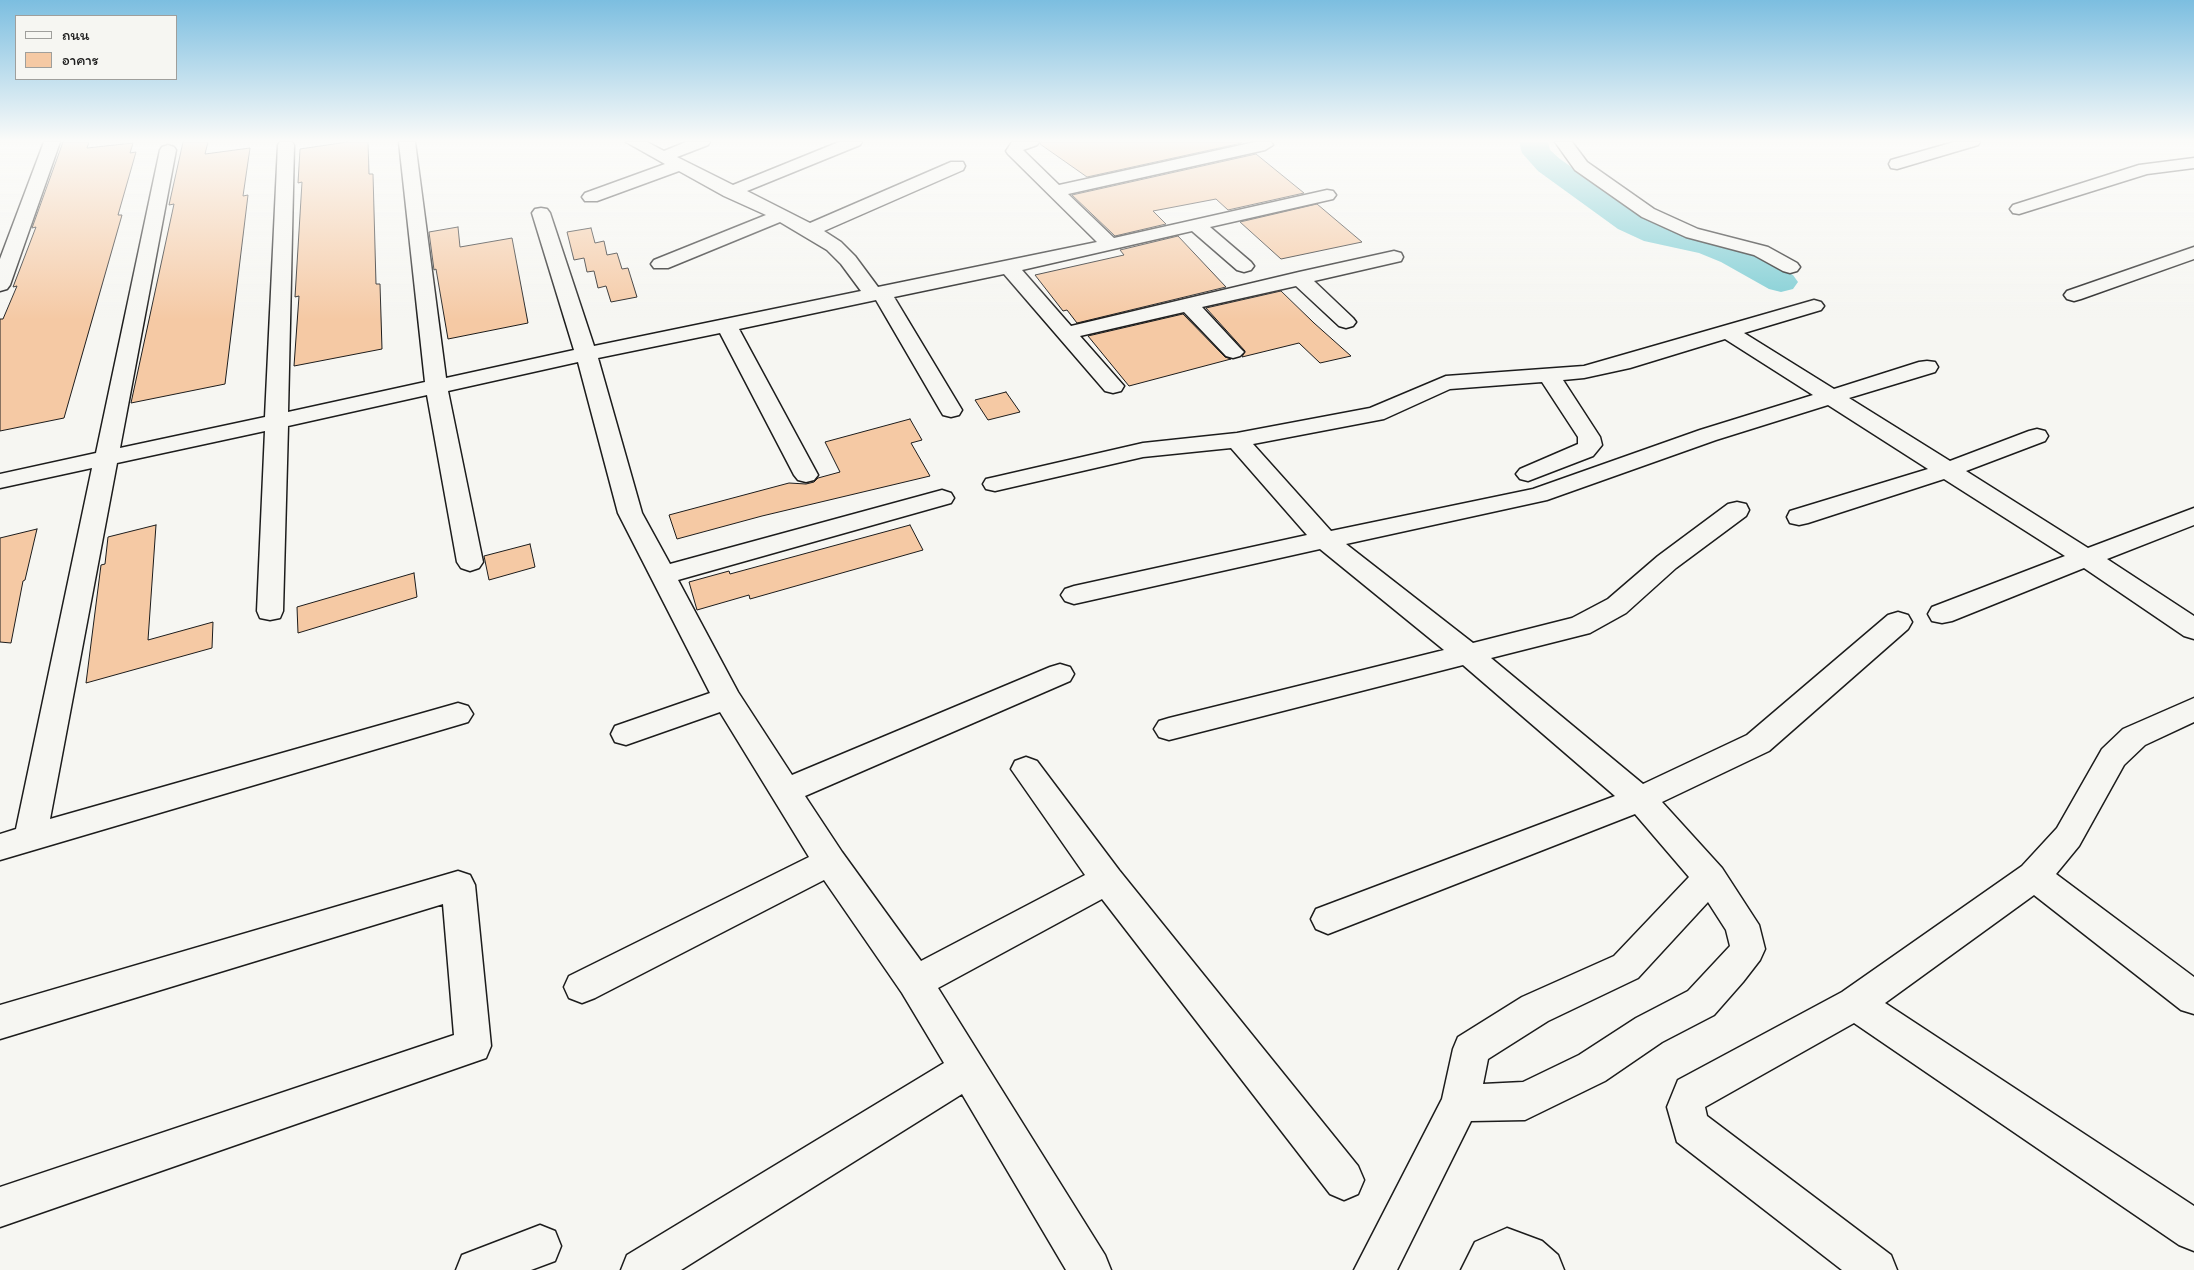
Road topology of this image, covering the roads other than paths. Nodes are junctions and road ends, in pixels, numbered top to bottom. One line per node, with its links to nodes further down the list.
1 (30, 201): 24 (street)
2 (158, 201): 44 (street)
3 (284, 201): 41 (street)
4 (414, 201): 37 (street)
5 (749, 201): 13 (street)
6 (876, 201): 15 (street)
7 (1066, 201): 16 (street)
8 (1298, 201): 14 (street)
9 (1631, 201): 21 (street)
10 (2043, 201): 11 (street)
11 (2019, 209)
12 (541, 214): 34 (street)
13 (779, 216): 15 (street); 19 (street)
14 (1195, 224): 16 (street); 20 (street)
15 (810, 230): 25 (street)
16 (1110, 244): 22 (street)
17 (2194, 253): 26 (street)
18 (1394, 257): 23 (street)
19 (661, 264)
20 (1244, 266)
21 (1790, 266)
22 (1009, 267): 25 (street); 32 (street)
23 (1299, 278): 27 (street); 29 (street)
24 (0, 285)
25 (877, 293): 30 (street); 40 (street)
26 (2074, 295)
27 (1188, 304): 32 (street); 33 (street)
28 (1814, 306): 31 (street)
29 (1346, 322)
30 (727, 326): 34 (street); 47 (street)
31 (1728, 332): 36 (street); 39 (street)
32 (1066, 333): 38 (street)
33 (1233, 352)
34 (586, 354): 37 (street); 57 (street)
35 (1927, 367): 39 (street)
36 (1549, 376): 43 (street); 46 (street)
37 (436, 386): 41 (street); 56 (street)
38 (1113, 386)
39 (1833, 397): 45 (street); 54 (street)
40 (950, 410)
41 (277, 421): 44 (street); 59 (street)
42 (2037, 436): 45 (street)
43 (1237, 440): 49 (street); 54 (street)
44 (107, 458): 48 (street); 73 (street)
45 (1948, 470): 53 (street); 55 (street)
46 (1528, 474)
47 (806, 475)
48 (0, 481)
49 (995, 484)
50 (942, 498): 57 (street)
51 (1737, 510): 63 (street)
52 (2194, 516): 55 (street)
53 (1799, 517)
54 (1325, 540): 58 (street); 63 (street)
55 (2088, 559): 60 (street); 62 (street)
56 (470, 562)
57 (663, 575): 65 (street)
58 (1074, 596)
59 (270, 611)
60 (1942, 614)
61 (1898, 622): 72 (street)
62 (2194, 629)
63 (1468, 654): 68 (street); 72 (street)
64 (1060, 674): 71 (street)
65 (726, 698): 69 (street); 71 (street)
66 (2194, 709): 76 (street)
67 (458, 714): 73 (street)
68 (1169, 729)
69 (626, 734)
70 (1026, 769): 78 (street)
71 (784, 792): 75 (street)
72 (1640, 799): 77 (street); 79 (street)
73 (30, 838): 74 (street)
74 (0, 847)
75 (830, 862): 80 (street); 81 (street)
76 (2034, 876): 82 (street); 83 (street)
77 (1710, 878): 86 (street); 86 (street)
78 (1107, 880): 80 (street); 87 (street)
79 (1328, 919)
80 (915, 982): 85 (street)
81 (582, 987)
82 (2194, 998)
83 (1855, 1004): 89 (street); 97 (street)
84 (0, 1022): 88 (street)
85 (967, 1070): 92 (street); 93 (street)
86 (1460, 1103): 94 (street)
87 (1344, 1180)
88 (0, 1207)
89 (2194, 1230)
90 (540, 1246): 91 (street)
91 (477, 1270)
92 (642, 1270)
93 (1090, 1270)
94 (1375, 1270)
95 (1482, 1270): 96 (street)
96 (1543, 1270)
97 (1876, 1270)

